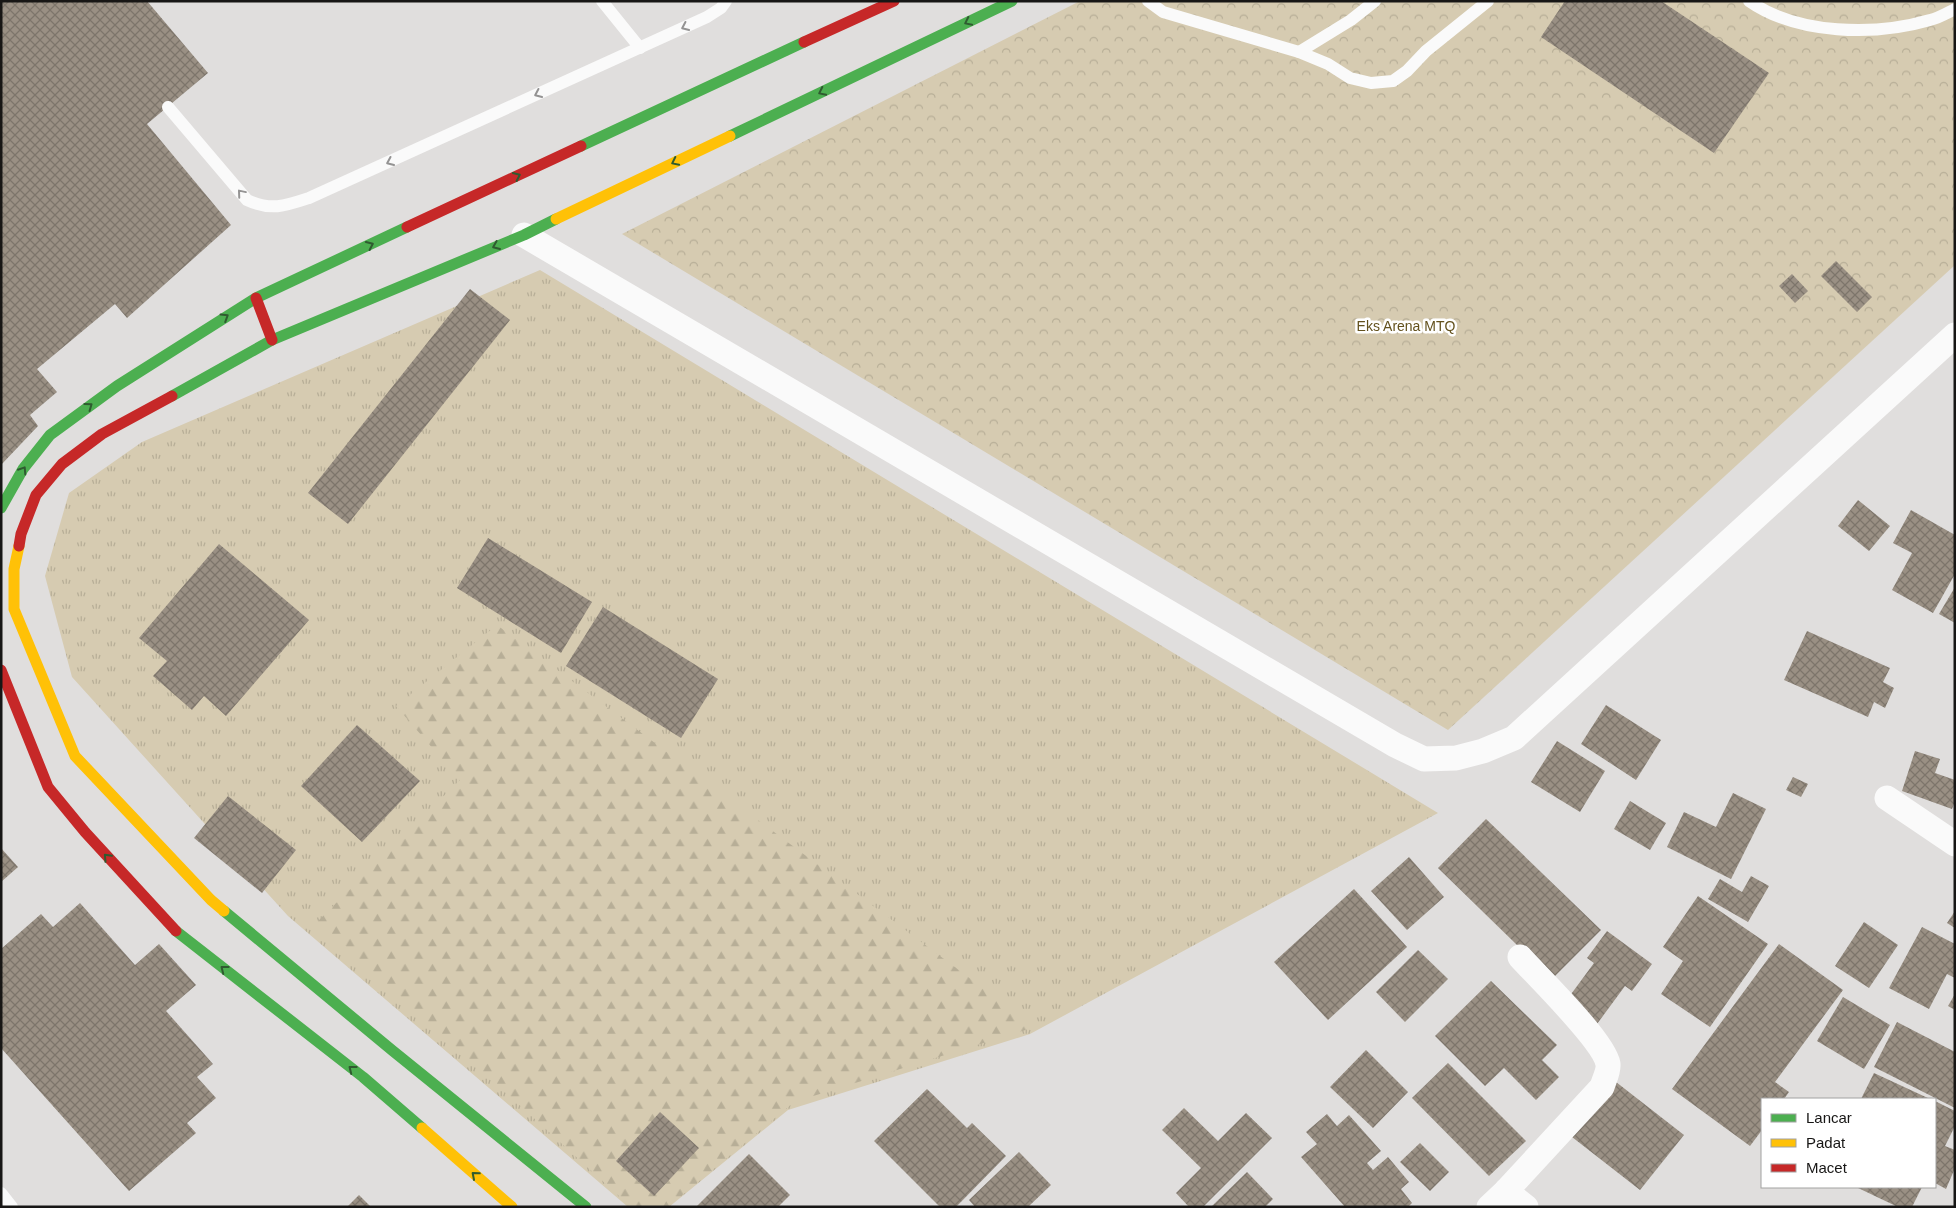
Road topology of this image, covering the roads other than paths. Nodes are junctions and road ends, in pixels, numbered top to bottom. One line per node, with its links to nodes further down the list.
1 (602, 1): 10 (lane)
2 (726, 1): 10 (lane, one-way to 10)
3 (894, 1): 14 (street, one-way to 3)
4 (1012, 1): 13 (street, one-way to 13)
5 (1148, 1): 11 (lane)
6 (1375, 1): 11 (lane)
7 (1488, 1): 11 (lane)
8 (1749, 1): 9 (lane)
9 (1955, 9)
10 (640, 48): 12 (lane, one-way to 12)
11 (1299, 52)
12 (168, 107)
13 (524, 235): 15 (street); 16 (street, one-way to 16)
14 (256, 298): 16 (street); 17 (street, one-way to 14)
15 (1955, 335)
16 (272, 340): 26 (street)
17 (1, 508)
18 (1, 670): 25 (street, one-way to 18)
19 (1887, 798): 20 (street)
20 (1955, 844)
21 (1520, 957): 23 (street)
22 (1, 1194): 24 (lane)
23 (1498, 1199): 27 (street)
24 (12, 1207)
25 (512, 1207)
26 (586, 1207)
27 (1526, 1207)

